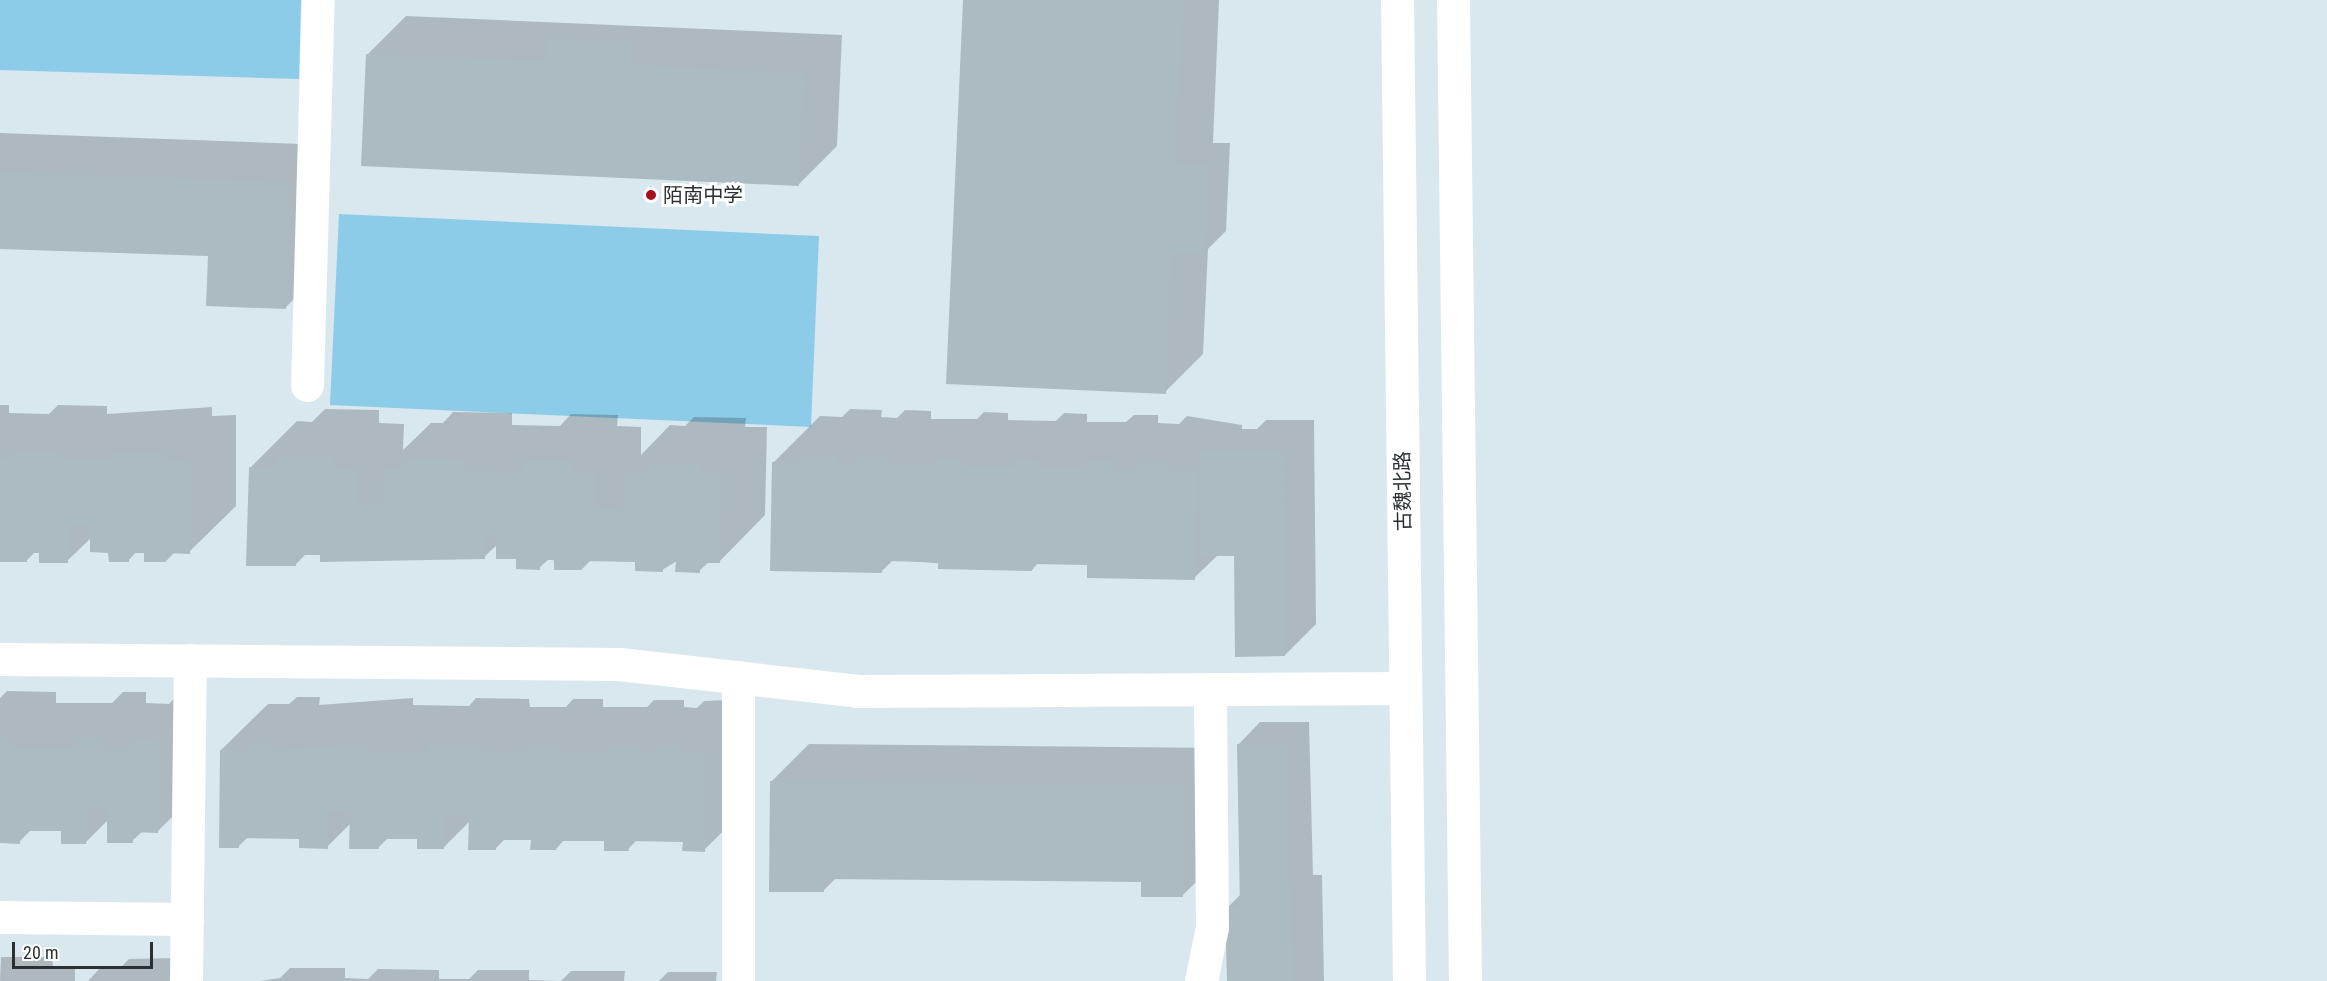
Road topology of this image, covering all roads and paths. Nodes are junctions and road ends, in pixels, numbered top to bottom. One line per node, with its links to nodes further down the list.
1 (318, 0): 4 (main road)
2 (1397, 0): 8 (main road, 古魏北路)
3 (1453, 0): 16 (main road)
4 (307, 385)
5 (0, 658): 6 (main road)
6 (190, 660): 7 (main road); 11 (main road)
7 (738, 677): 9 (main road); 13 (main road)
8 (1405, 688): 9 (main road); 15 (main road, 古魏北路)
9 (1210, 689): 14 (main road)
10 (0, 917): 11 (main road)
11 (187, 919): 12 (main road)
12 (186, 981)
13 (738, 981)
14 (1201, 981)
15 (1409, 981)
16 (1465, 981)

